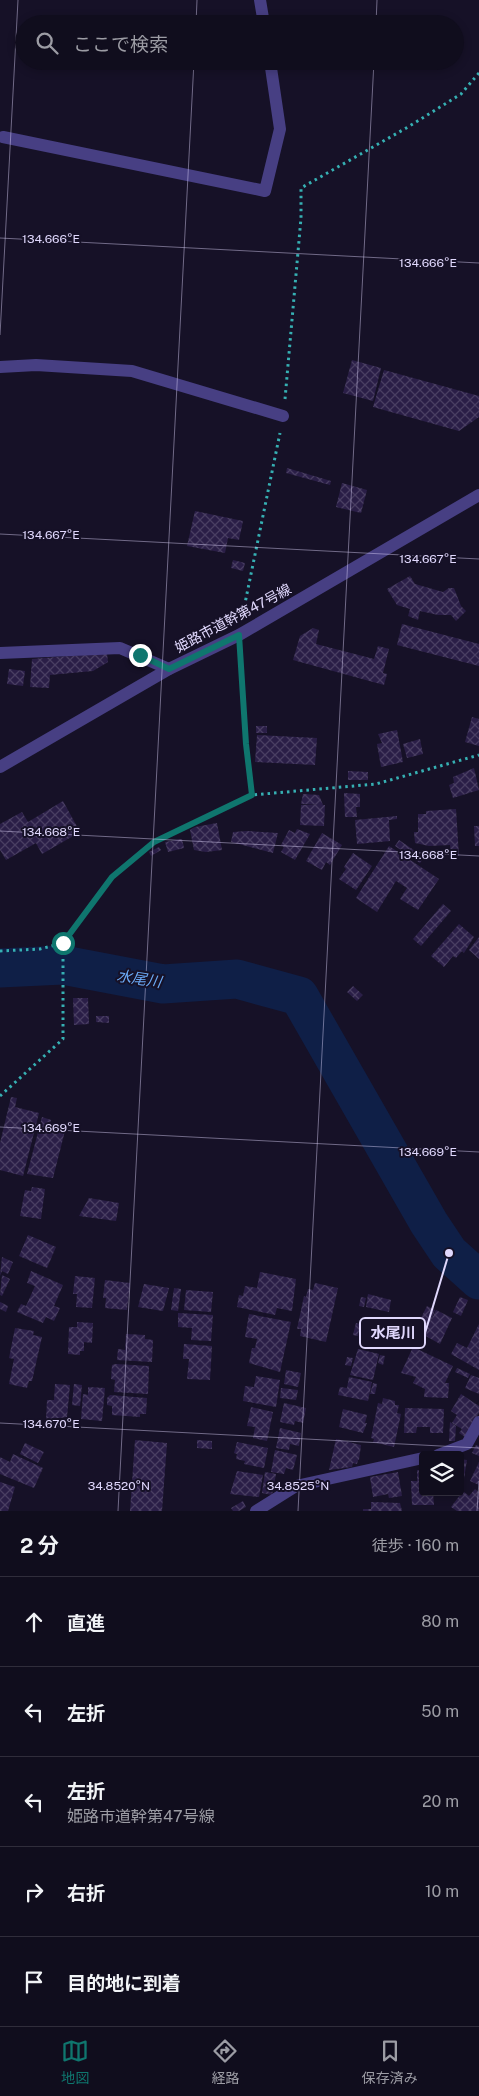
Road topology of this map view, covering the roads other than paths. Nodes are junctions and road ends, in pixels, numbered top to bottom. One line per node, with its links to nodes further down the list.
1 (260, 0): 2 (street)
2 (262, 15)
3 (271, 70): 4 (street)
4 (3, 137)
5 (0, 367): 6 (street)
6 (283, 416)
7 (479, 495): 9 (street, 姫路市道幹第47号線)
8 (0, 654): 9 (street)
9 (169, 669): 10 (street, 姫路市道幹第47号線)
10 (0, 767)
11 (479, 1422): 12 (street)
12 (448, 1451)
13 (419, 1459): 14 (street)
14 (256, 1511)

